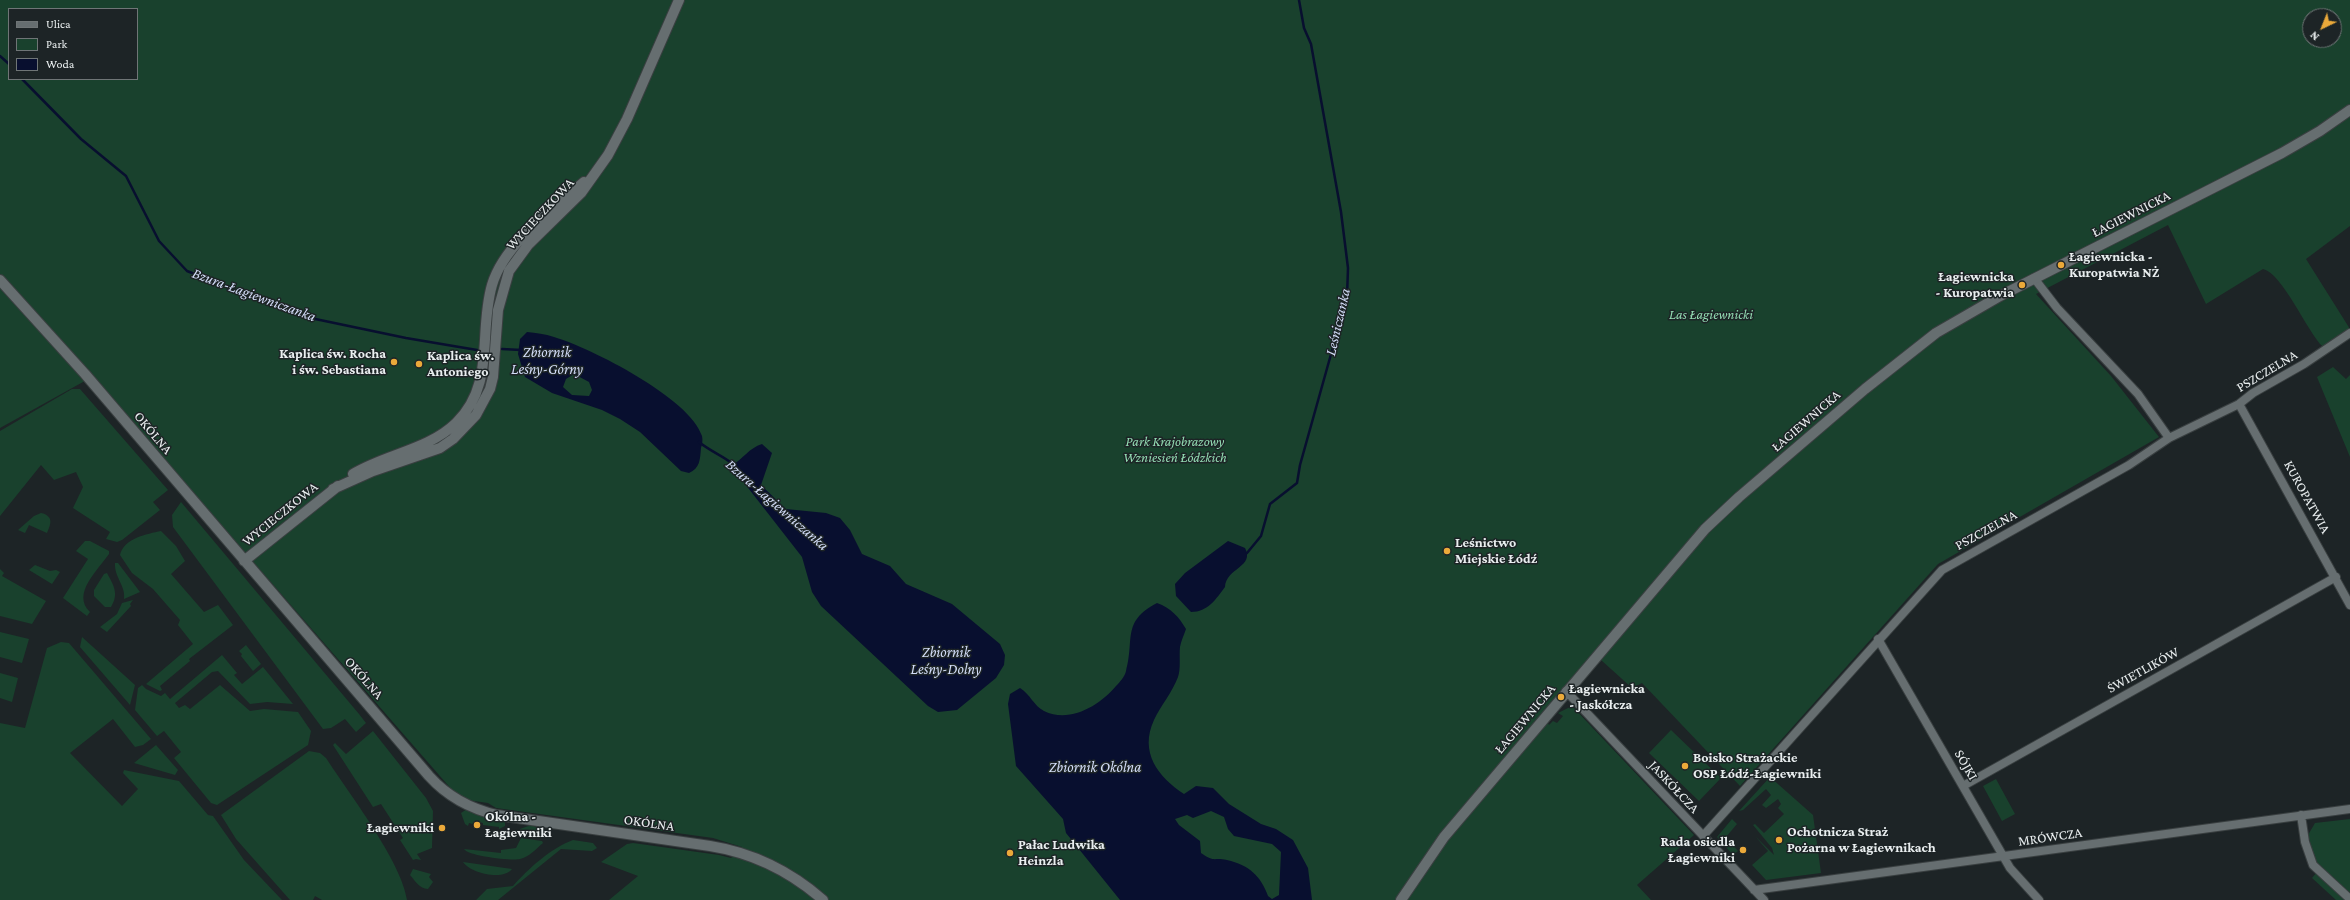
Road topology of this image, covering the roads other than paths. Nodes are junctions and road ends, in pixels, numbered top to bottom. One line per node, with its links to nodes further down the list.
1 (679, 0): 8 (street, WYCIECZKOWA)
2 (2350, 110): 3 (street, ŁAGIEWNICKA)
3 (2034, 278): 7 (street); 12 (street, ŁAGIEWNICKA)
4 (0, 280): 8 (street, OKÓLNA)
5 (2350, 333): 6 (street, PSZCZELNA)
6 (2239, 404): 7 (street, PSZCZELNA); 9 (street, KUROPATWIA)
7 (2169, 438): 11 (street, PSZCZELNA)
8 (244, 561): 20 (street, OKÓLNA)
9 (2336, 577): 10 (street, KUROPATWIA); 13 (street, ŚWIETLIKÓW)
10 (2350, 605)
11 (1878, 640): 13 (street, SÓJKI); 16 (street, PSZCZELNA)
12 (1566, 691): 16 (street, JASKÓŁCZA); 21 (street, ŁAGIEWNICKA)
13 (1963, 786): 17 (street, SÓJKI)
14 (2350, 809): 15 (street, MRÓWCZA)
15 (2301, 815): 17 (street, MRÓWCZA); 19 (street)
16 (1703, 836): 18 (street, JASKÓŁCZA)
17 (2004, 857): 18 (street, MRÓWCZA); 23 (street, SÓJKI)
18 (1754, 890): 22 (street, JASKÓŁCZA)
19 (2350, 899)
20 (824, 900)
21 (1401, 900)
22 (1764, 900)
23 (2038, 900)

